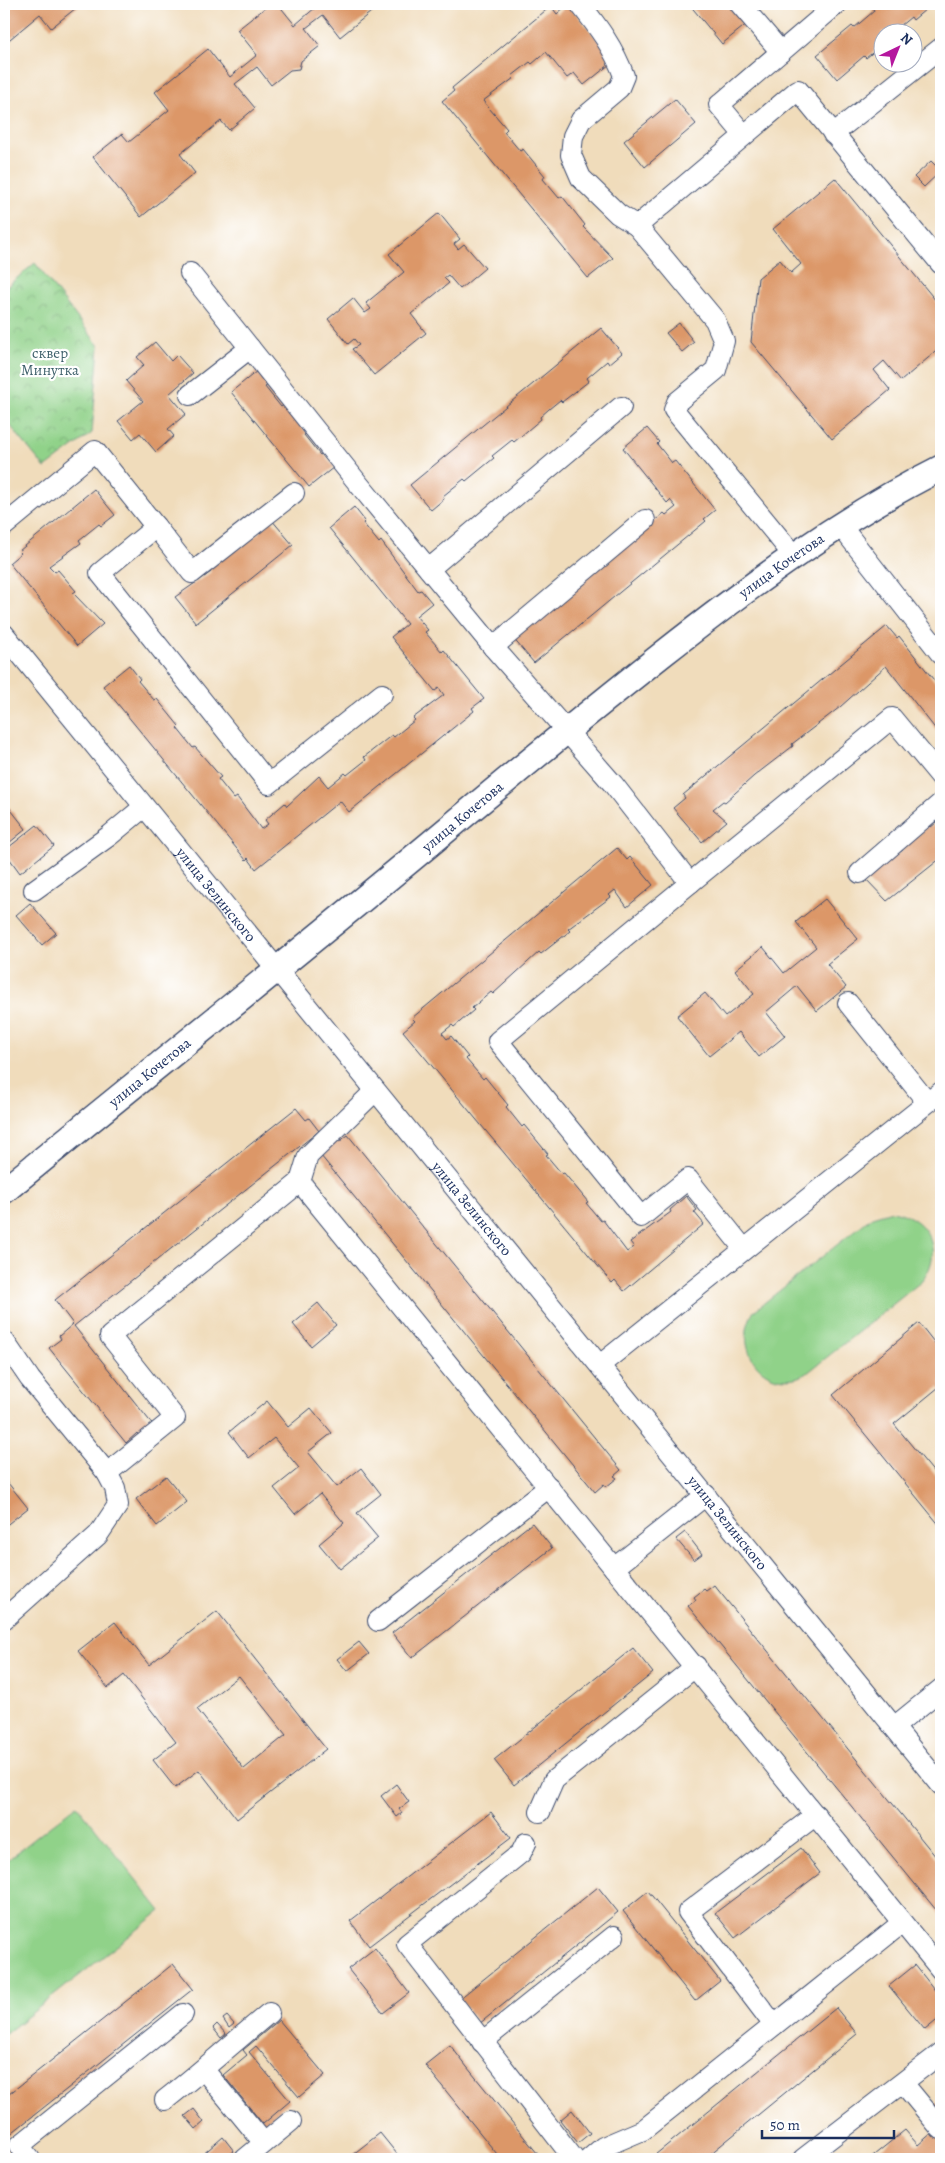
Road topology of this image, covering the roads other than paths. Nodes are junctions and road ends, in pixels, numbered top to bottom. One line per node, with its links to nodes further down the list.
1 (580, 4): 8 (street)
2 (740, 4): 5 (street)
3 (837, 4): 5 (street)
4 (941, 48): 6 (street)
5 (781, 52): 7 (street)
6 (833, 134): 7 (street); 9 (street)
7 (744, 135): 8 (street)
8 (637, 226): 20 (street)
9 (941, 264)
10 (190, 273): 11 (street)
11 (250, 348): 12 (street); 21 (street)
12 (190, 395)
13 (621, 407): 21 (street)
14 (941, 468): 17 (main road, улица Кочетова)
15 (294, 493): 19 (street)
16 (645, 520): 23 (street)
17 (840, 525): 20 (main road, улица Кочетова); 24 (street)
18 (4, 526): 19 (street)
19 (156, 527): 25 (street)
20 (794, 556): 26 (main road, улица Кочетова)
21 (429, 569): 23 (street)
22 (4, 634): 29 (street, улица Зелинского)
23 (493, 647): 26 (street)
24 (941, 654)
25 (382, 694)
26 (566, 730): 31 (street); 33 (main road, улица Кочетова)
27 (941, 777): 31 (street)
28 (941, 803): 30 (street)
29 (144, 807): 32 (street); 33 (street, улица Зелинского)
30 (860, 873)
31 (690, 883): 39 (street)
32 (34, 890)
33 (277, 970): 35 (street, улица Зелинского); 38 (main road, улица Кочетова)
34 (848, 1003): 36 (street)
35 (375, 1091): 37 (street); 41 (street, улица Зелинского)
36 (934, 1097): 39 (street)
37 (300, 1182): 42 (street); 43 (street)
38 (4, 1191)
39 (744, 1249): 41 (street)
40 (4, 1343): 42 (street)
41 (600, 1365): 44 (street, улица Зелинского)
42 (107, 1473): 46 (street)
43 (549, 1487): 45 (street); 47 (street)
44 (706, 1495): 45 (street); 50 (street, улица Зелинского)
45 (614, 1568): 48 (street)
46 (4, 1619)
47 (378, 1621)
48 (696, 1666): 52 (street); 53 (street)
49 (941, 1689): 50 (street)
50 (894, 1727): 51 (street, улица Зелинского)
51 (941, 1783)
52 (540, 1812)
53 (816, 1815): 55 (street); 60 (street)
54 (526, 1843): 61 (street)
55 (902, 1922): 57 (street); 60 (street)
56 (614, 1936): 61 (street)
57 (941, 1970)
58 (269, 2013): 63 (street)
59 (183, 2014): 69 (street)
60 (774, 2025): 72 (street)
61 (482, 2042): 71 (street)
62 (941, 2054): 64 (street)
63 (204, 2070): 65 (street); 68 (street)
64 (903, 2083): 67 (street); 73 (street)
65 (165, 2100)
66 (292, 2121): 68 (street)
67 (941, 2130)
68 (264, 2143): 70 (street)
69 (30, 2159)
70 (245, 2159)
71 (574, 2159)
72 (589, 2159)
73 (803, 2159)

